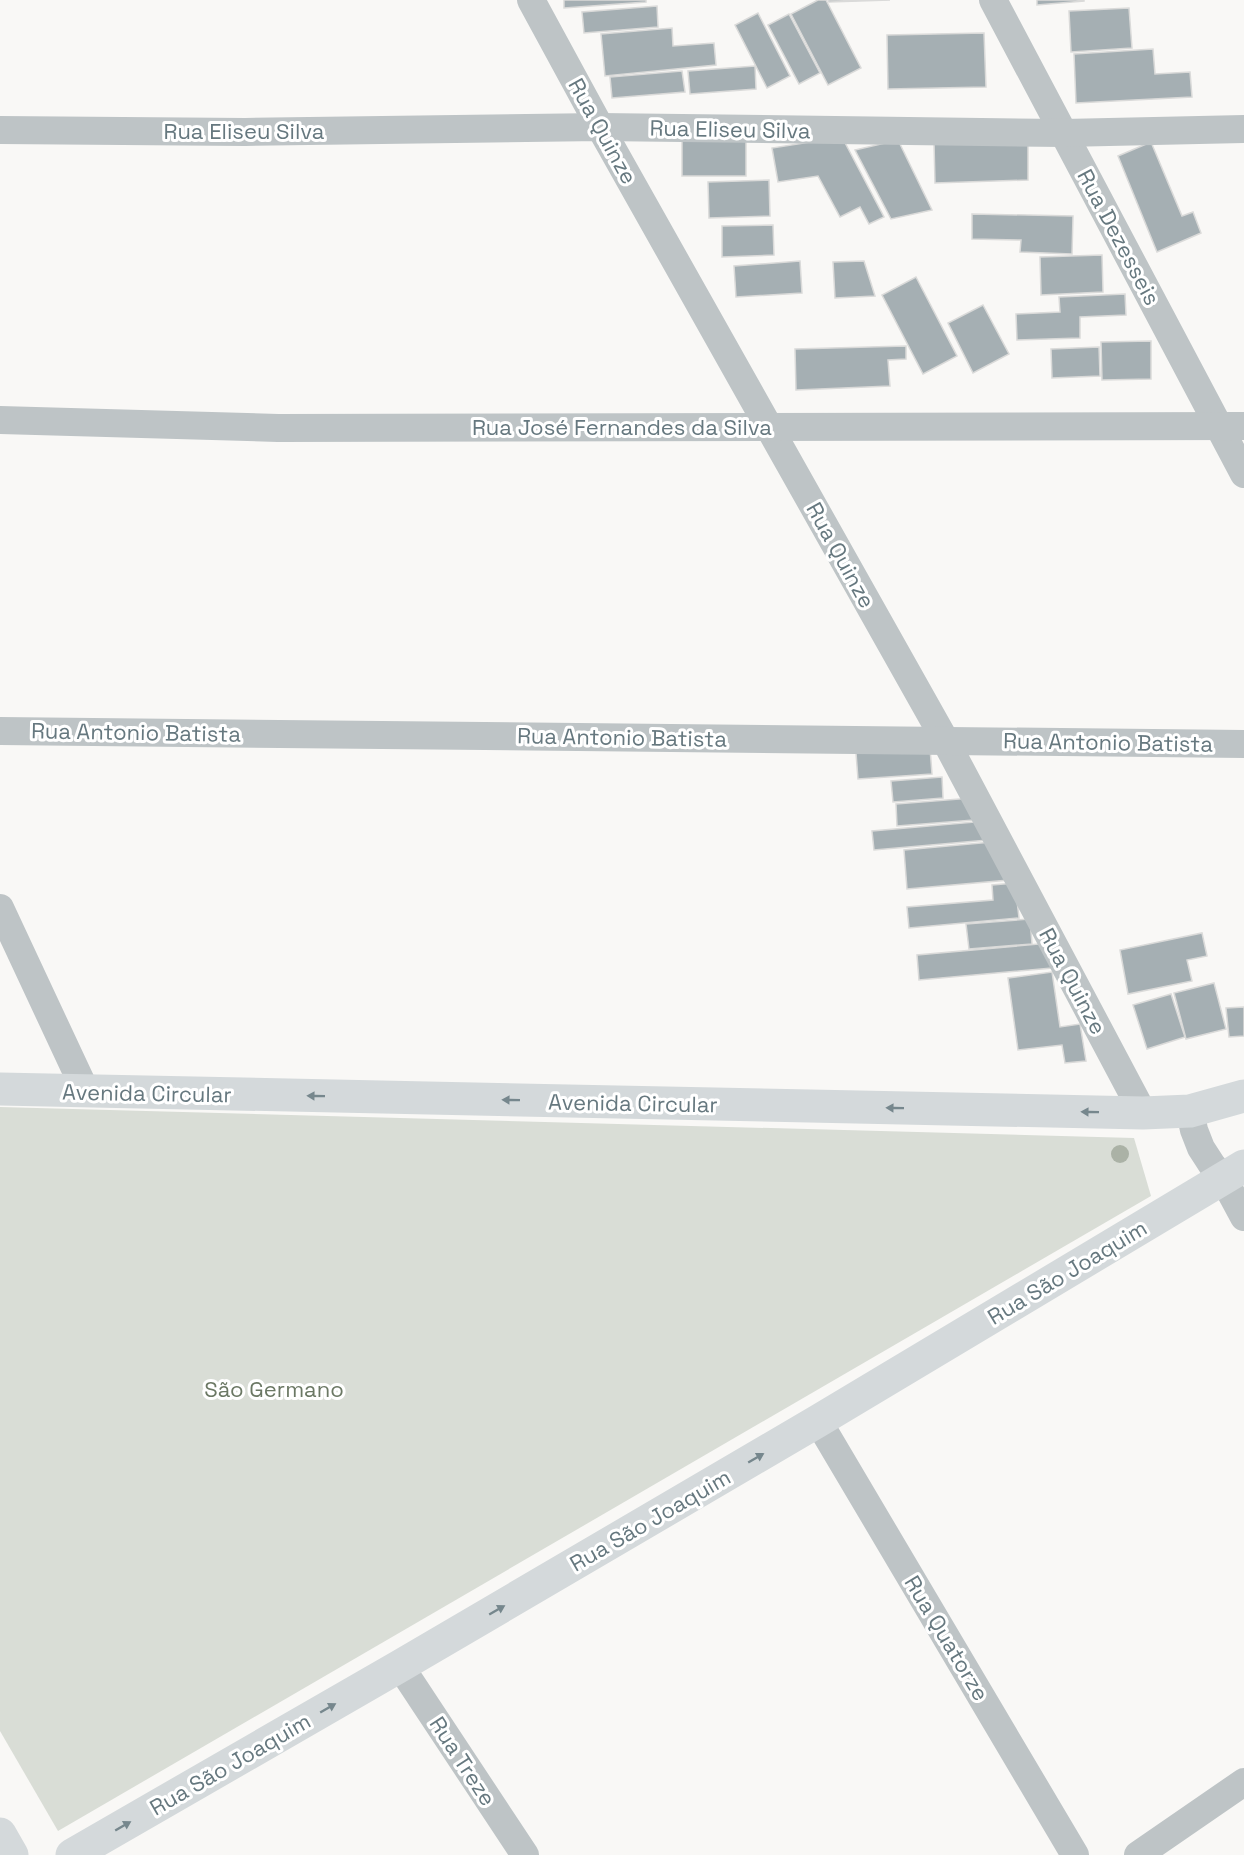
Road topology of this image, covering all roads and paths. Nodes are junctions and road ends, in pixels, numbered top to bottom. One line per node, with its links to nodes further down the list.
1 (531, 0): 3 (street, Rua Quinze)
2 (993, 0): 6 (street, Rua Dezesseis)
3 (600, 127): 4 (street, Rua Eliseu Silva); 6 (street, Rua Eliseu Silva); 8 (street, Rua Quinze)
4 (0, 129)
5 (1244, 129): 6 (street, Rua Eliseu Silva)
6 (1064, 133): 9 (street, Rua Dezesseis)
7 (0, 420): 8 (street, Rua José Fernandes da Silva)
8 (769, 426): 9 (street, Rua José Fernandes da Silva); 12 (street, Rua Quinze)
9 (1232, 426): 10 (street, Rua Dezesseis)
10 (1244, 474)
11 (0, 731): 12 (street, Rua Antonio Batista)
12 (945, 740): 13 (street, Rua Antonio Batista); 19 (street, Rua Quinze)
13 (1244, 744)
14 (0, 908): 16 (street)
15 (0, 1089): 16 (main road, Avenida Circular)
16 (86, 1092): 19 (main road, Avenida Circular, one-way to 16)
17 (1244, 1096): 18 (main road, Avenida Circular)
18 (1190, 1111): 19 (main road, Avenida Circular); 20 (street)
19 (1143, 1113)
20 (1233, 1172): 21 (street); 22 (main road, Rua São Joaquim)
21 (1244, 1217)
22 (818, 1421): 23 (main road, Rua São Joaquim, one-way to 22); 29 (street, Rua Quatorze)
23 (400, 1666): 27 (main road, Rua São Joaquim, one-way to 23); 28 (street, Rua Treze)
24 (1244, 1782): 30 (street)
25 (0, 1834): 26 (main road)
26 (12, 1855)
27 (72, 1855)
28 (525, 1855)
29 (1075, 1855)
30 (1138, 1855)

